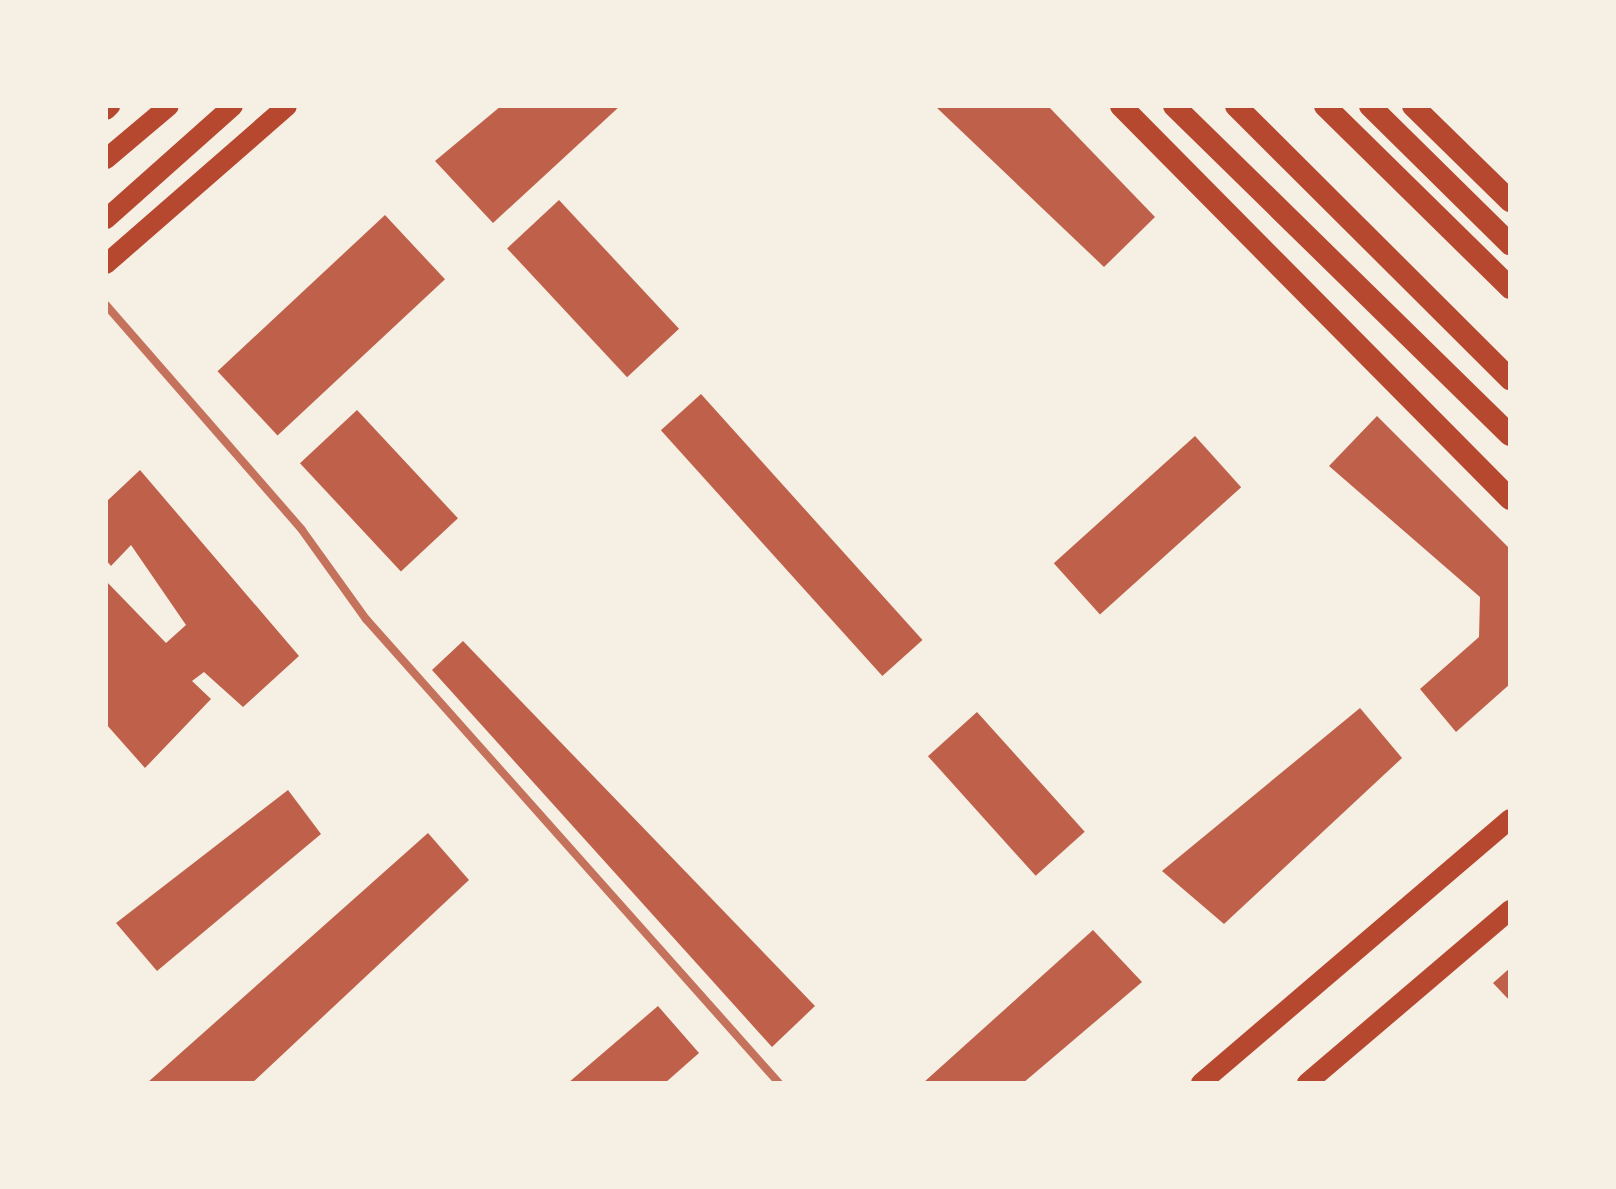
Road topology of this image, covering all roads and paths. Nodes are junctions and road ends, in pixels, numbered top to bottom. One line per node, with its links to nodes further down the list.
1 (169, 106): 10 (main road)
2 (233, 106): 12 (main road)
3 (287, 106): 14 (main road)
4 (1121, 106): 19 (highway)
5 (1174, 106): 18 (highway)
6 (1236, 106): 17 (highway)
7 (1325, 106): 15 (highway)
8 (1370, 106): 13 (highway)
9 (1413, 106): 11 (highway)
10 (106, 159)
11 (1510, 201)
12 (106, 219)
13 (1510, 244)
14 (106, 264)
15 (1510, 288)
16 (106, 305): 22 (street)
17 (1510, 379)
18 (1510, 435)
19 (1510, 499)
20 (1510, 819): 23 (main road)
21 (1510, 910): 24 (main road)
22 (779, 1083)
23 (1201, 1083)
24 (1307, 1083)

